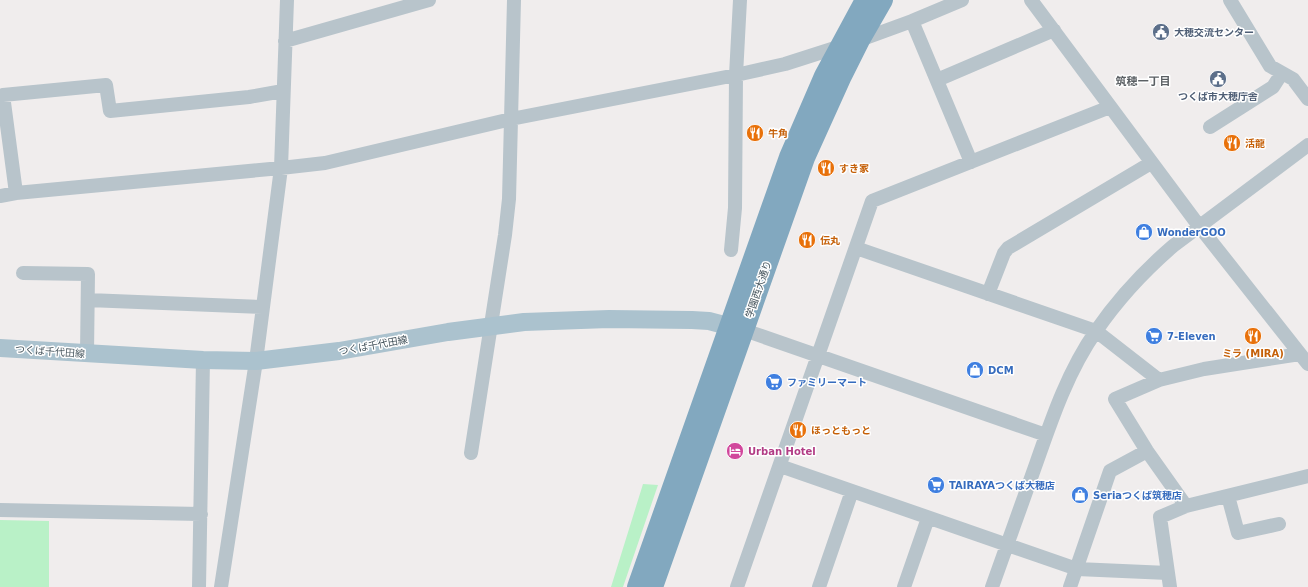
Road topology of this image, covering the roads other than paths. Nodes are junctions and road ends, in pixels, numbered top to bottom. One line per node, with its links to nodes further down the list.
1 (287, 0): 14 (street)
2 (429, 0): 10 (street)
3 (514, 0): 22 (street)
4 (740, 0): 17 (street)
5 (866, 0): 15 (highway, 学園西大通り)
6 (883, 0): 13 (highway, 学園西大通り)
7 (962, 0): 11 (street)
8 (1031, 0): 12 (street)
9 (1230, 0): 16 (street)
10 (410, 3): 14 (street)
11 (912, 21): 13 (street); 18 (street)
12 (1054, 30): 18 (street); 21 (street)
13 (860, 40): 15 (street); 38 (highway, 学園西大通り)
14 (285, 41): 19 (street)
15 (839, 47): 17 (street); 38 (highway, 学園西大通り)
16 (1282, 73): 20 (street); 23 (street)
17 (736, 75): 22 (street); 32 (street)
18 (937, 80): 25 (street)
19 (283, 91): 27 (street); 28 (street)
20 (1308, 99)
21 (1110, 107): 25 (street); 26 (street)
22 (511, 120): 27 (street); 37 (street)
23 (1210, 127)
24 (1308, 145): 30 (street)
25 (971, 162): 31 (street)
26 (1151, 163): 30 (street); 34 (street)
27 (281, 168): 28 (street); 36 (street)
28 (16, 193): 29 (street)
29 (0, 196)
30 (1199, 226): 39 (street); 43 (street)
31 (856, 248): 34 (street); 42 (street)
32 (732, 250)
33 (23, 273): 35 (street)
34 (988, 294): 39 (street)
35 (88, 300): 36 (street); 41 (street)
36 (262, 307): 45 (street)
37 (491, 325): 38 (main road, つくば千代田線); 45 (main road, つくば千代田線); 49 (street)
38 (736, 328): 42 (street); 64 (highway, 学園西大通り); 65 (highway, 学園西大通り)
39 (1096, 331): 46 (street); 47 (street)
40 (0, 348): 41 (main road, つくば千代田線)
41 (87, 353): 44 (main road, つくば千代田線)
42 (818, 356): 47 (street); 50 (street)
43 (1304, 359): 46 (street)
44 (203, 360): 45 (main road, つくば千代田線); 56 (street)
45 (256, 361): 63 (street)
46 (1159, 380): 48 (street)
47 (1046, 435): 59 (street)
48 (1147, 451): 54 (street); 60 (street)
49 (471, 453)
50 (780, 466): 52 (street); 66 (street)
51 (1308, 476): 53 (street)
52 (852, 491): 57 (street); 67 (street)
53 (1228, 496): 54 (street); 58 (street)
54 (1186, 506): 61 (street)
55 (0, 510): 56 (street)
56 (200, 514): 62 (street)
57 (928, 518): 59 (street); 68 (street)
58 (1279, 524)
59 (1007, 545): 60 (street); 69 (street)
60 (1076, 569): 61 (street); 70 (street)
61 (1168, 573): 71 (street)
62 (199, 587)
63 (221, 587)
64 (637, 587)
65 (653, 587)
66 (737, 587)
67 (819, 587)
68 (904, 587)
69 (992, 587)
70 (1070, 587)
71 (1170, 587)

